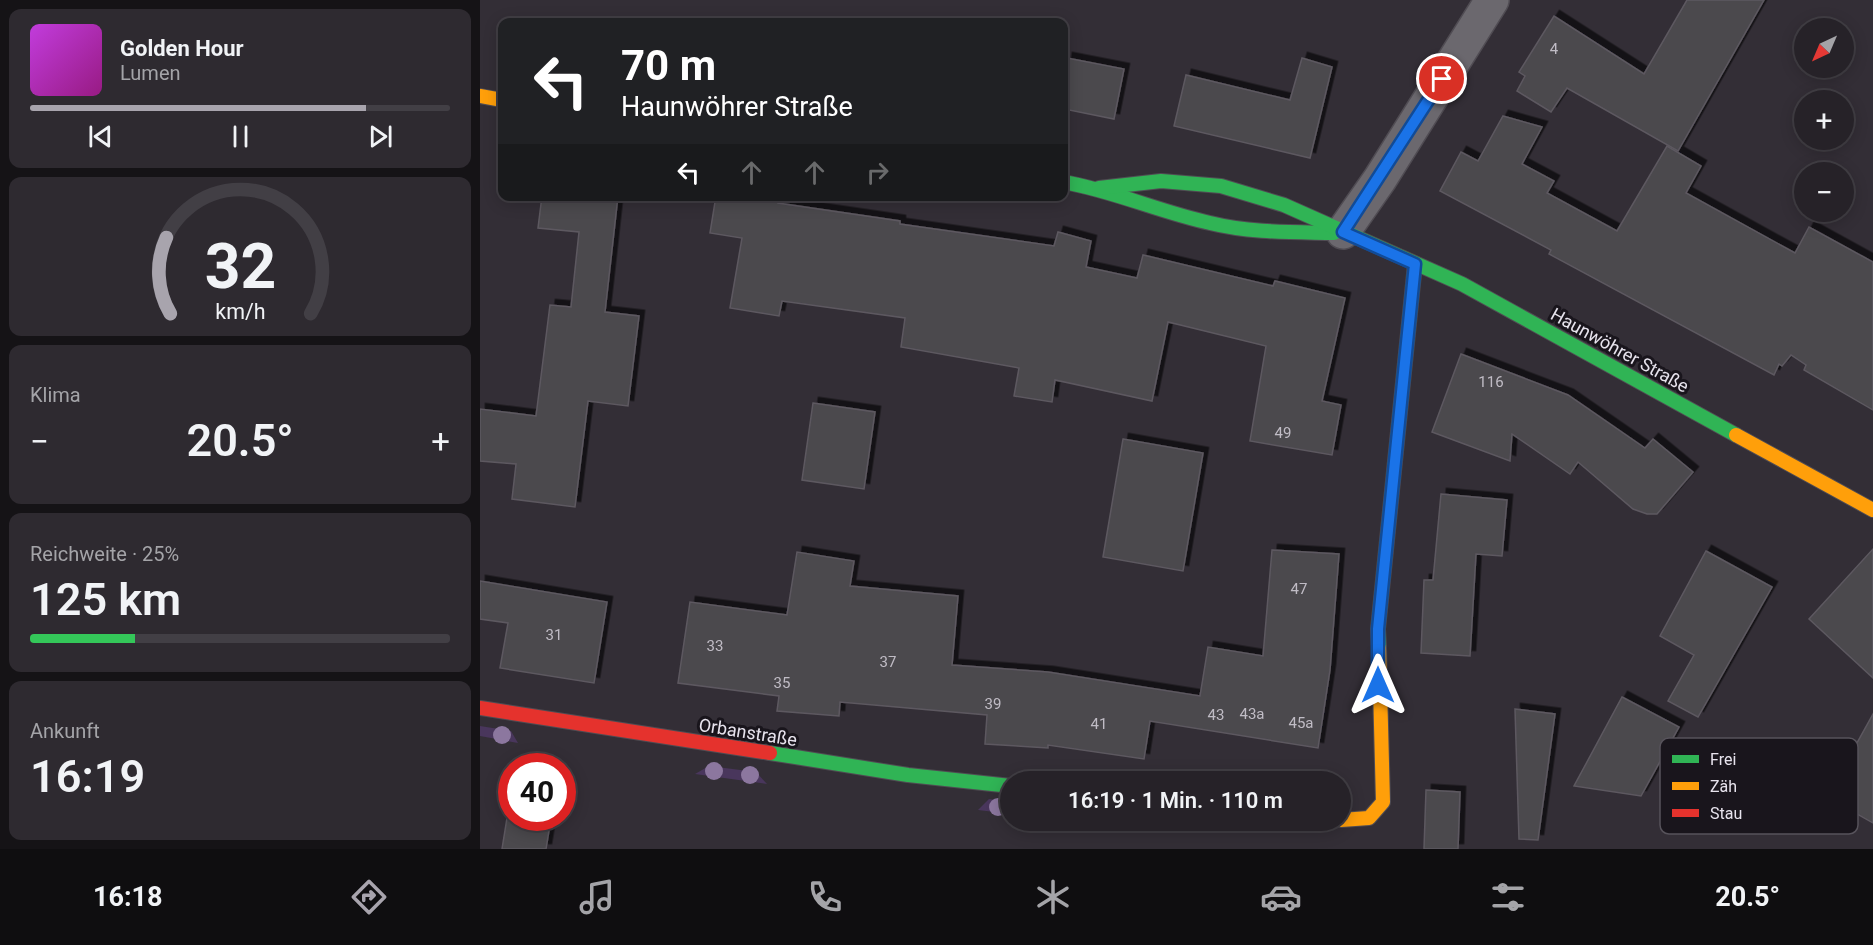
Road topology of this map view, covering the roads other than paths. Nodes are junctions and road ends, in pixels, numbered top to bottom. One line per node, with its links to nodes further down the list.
1 (1492, 0): 6 (street)
2 (480, 96): 3 (street)
3 (498, 99)
4 (1068, 183): 5 (street, Haunwöhrer Straße)
5 (1099, 188): 6 (street, Haunwöhrer Straße); 6 (street, Haunwöhrer Straße)
6 (1343, 232): 7 (street, Haunwöhrer Straße)
7 (1415, 264): 8 (street, Haunwöhrer Straße); 11 (street)
8 (1873, 510)
9 (480, 708): 10 (street, Orbanstraße)
10 (1000, 785)
11 (1351, 819)

